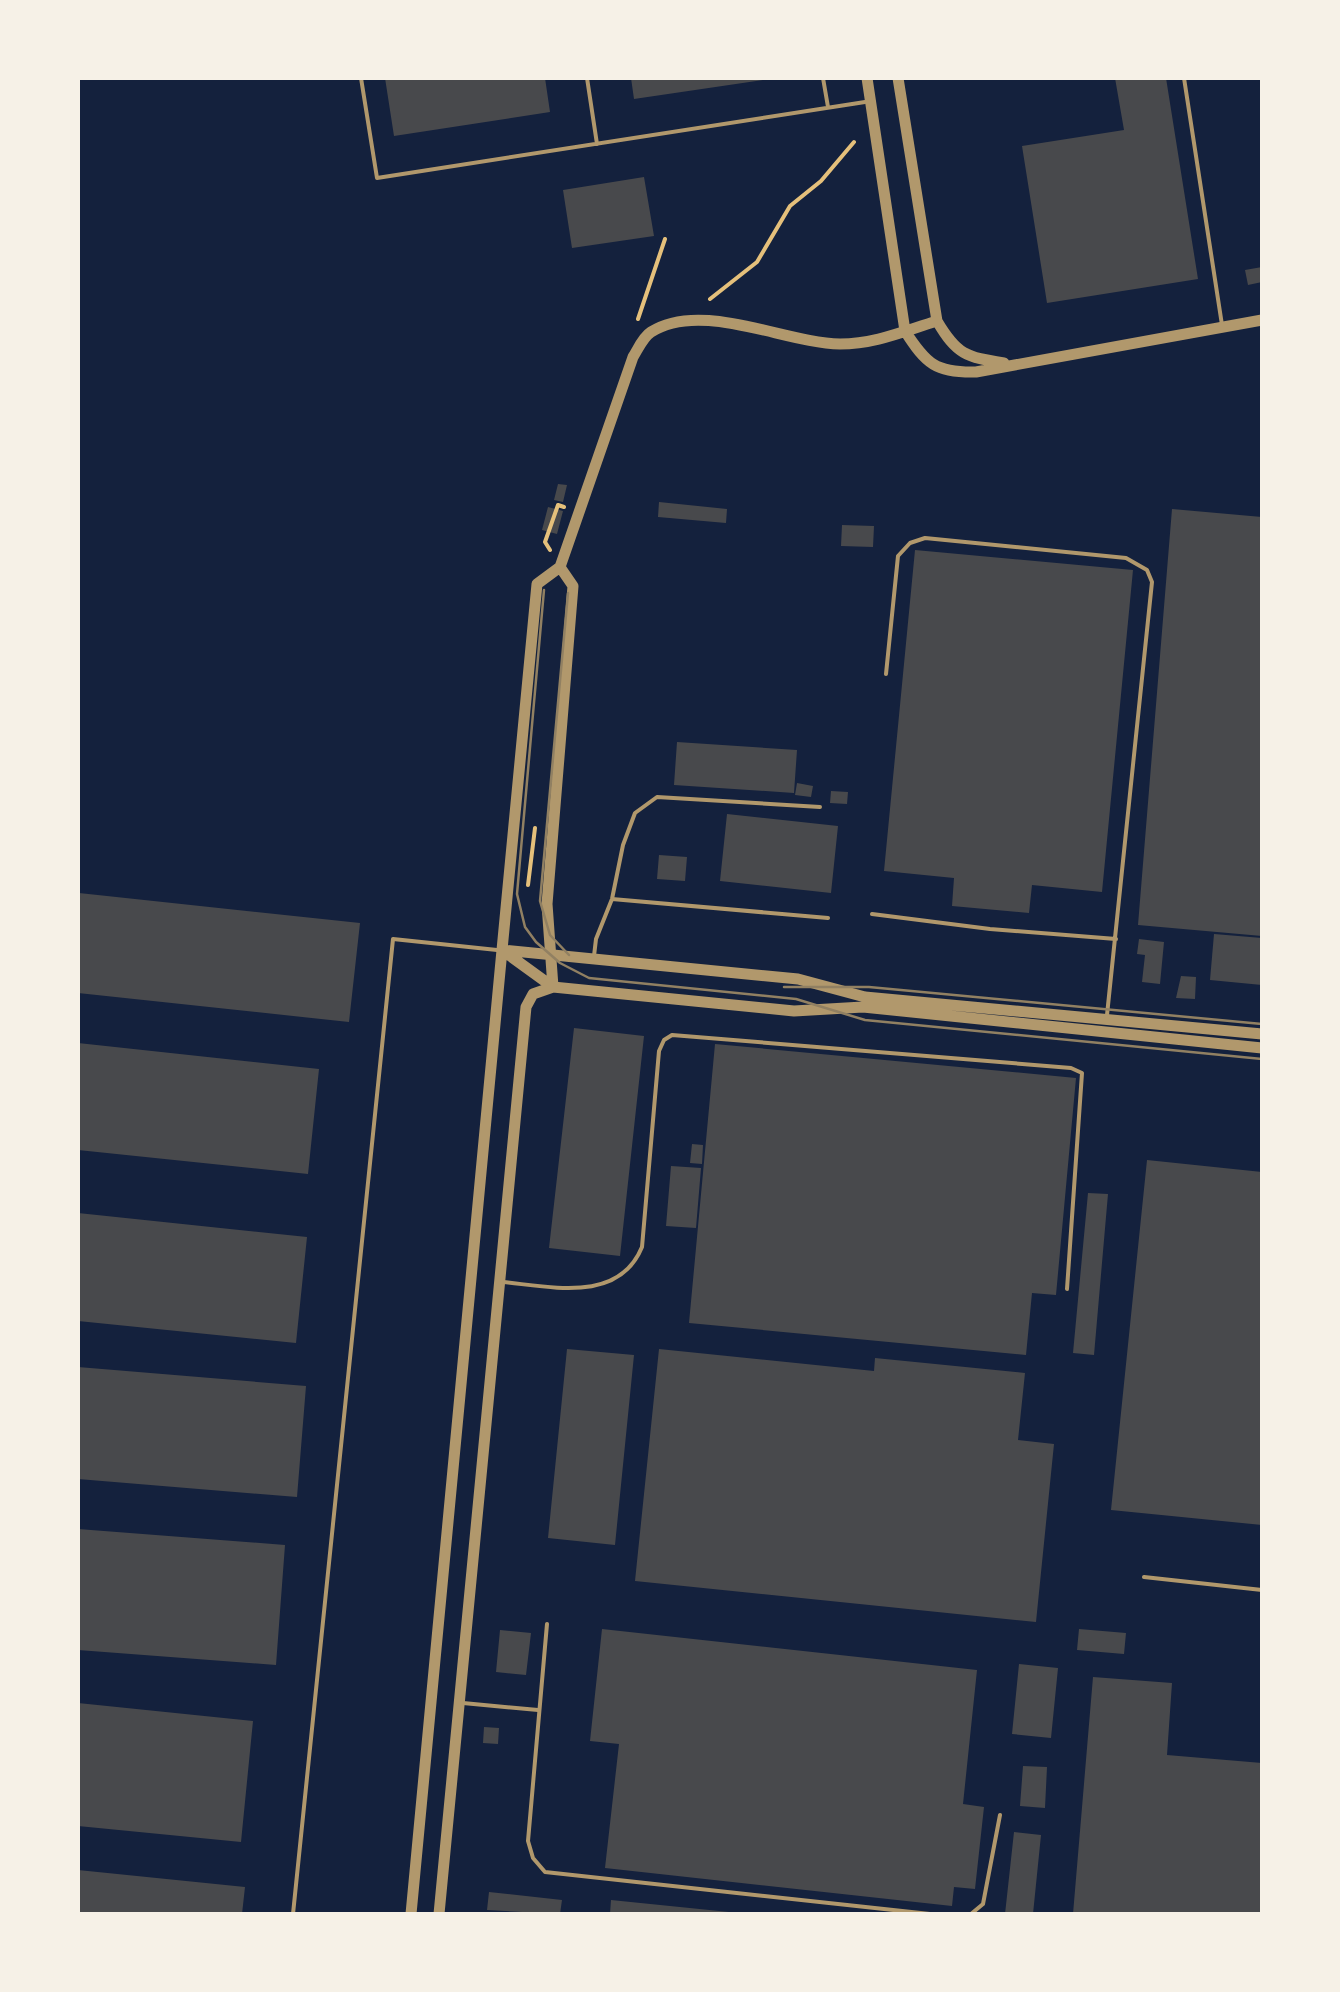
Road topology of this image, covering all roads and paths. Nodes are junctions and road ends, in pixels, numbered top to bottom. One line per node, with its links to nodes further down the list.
1 (361, 78): 10 (lane)
2 (587, 78): 10 (lane)
3 (823, 78): 8 (lane)
4 (866, 78): 7 (street)
5 (898, 78): 15 (street)
6 (1184, 78): 16 (lane)
7 (870, 101): 8 (lane); 17 (street)
8 (828, 108): 10 (lane)
9 (854, 142): 12 (path)
10 (597, 144)
11 (665, 239): 13 (path)
12 (710, 299)
13 (638, 319)
14 (1262, 320): 16 (street)
15 (938, 321): 17 (street); 18 (street)
16 (1222, 326): 18 (street)
17 (905, 331): 18 (street); 20 (street)
18 (1011, 364)
19 (564, 507): 20 (path)
20 (560, 567): 24 (street); 26 (street)
21 (886, 674): 30 (lane)
22 (820, 806): 27 (lane)
23 (536, 828): 25 (path)
24 (508, 883): 25 (path); 31 (street)
25 (528, 885): 26 (path)
26 (548, 887): 32 (street)
27 (612, 898): 29 (lane); 33 (lane)
28 (872, 914): 30 (lane)
29 (828, 918)
30 (1116, 939): 35 (lane)
31 (502, 950): 32 (street); 34 (street); 46 (lane); 47 (street)
32 (552, 955): 33 (street); 34 (street)
33 (593, 959): 35 (street)
34 (554, 987): 37 (street); 38 (street)
35 (1107, 1019): 36 (street)
36 (1262, 1034)
37 (1262, 1048)
38 (498, 1281): 39 (lane); 43 (street)
39 (1067, 1289)
40 (1144, 1577): 41 (lane)
41 (1262, 1590)
42 (547, 1624): 44 (lane)
43 (459, 1702): 44 (lane); 48 (street)
44 (538, 1710): 49 (lane)
45 (1000, 1815): 50 (lane)
46 (293, 1914)
47 (411, 1914)
48 (439, 1914)
49 (930, 1914)
50 (971, 1914)

